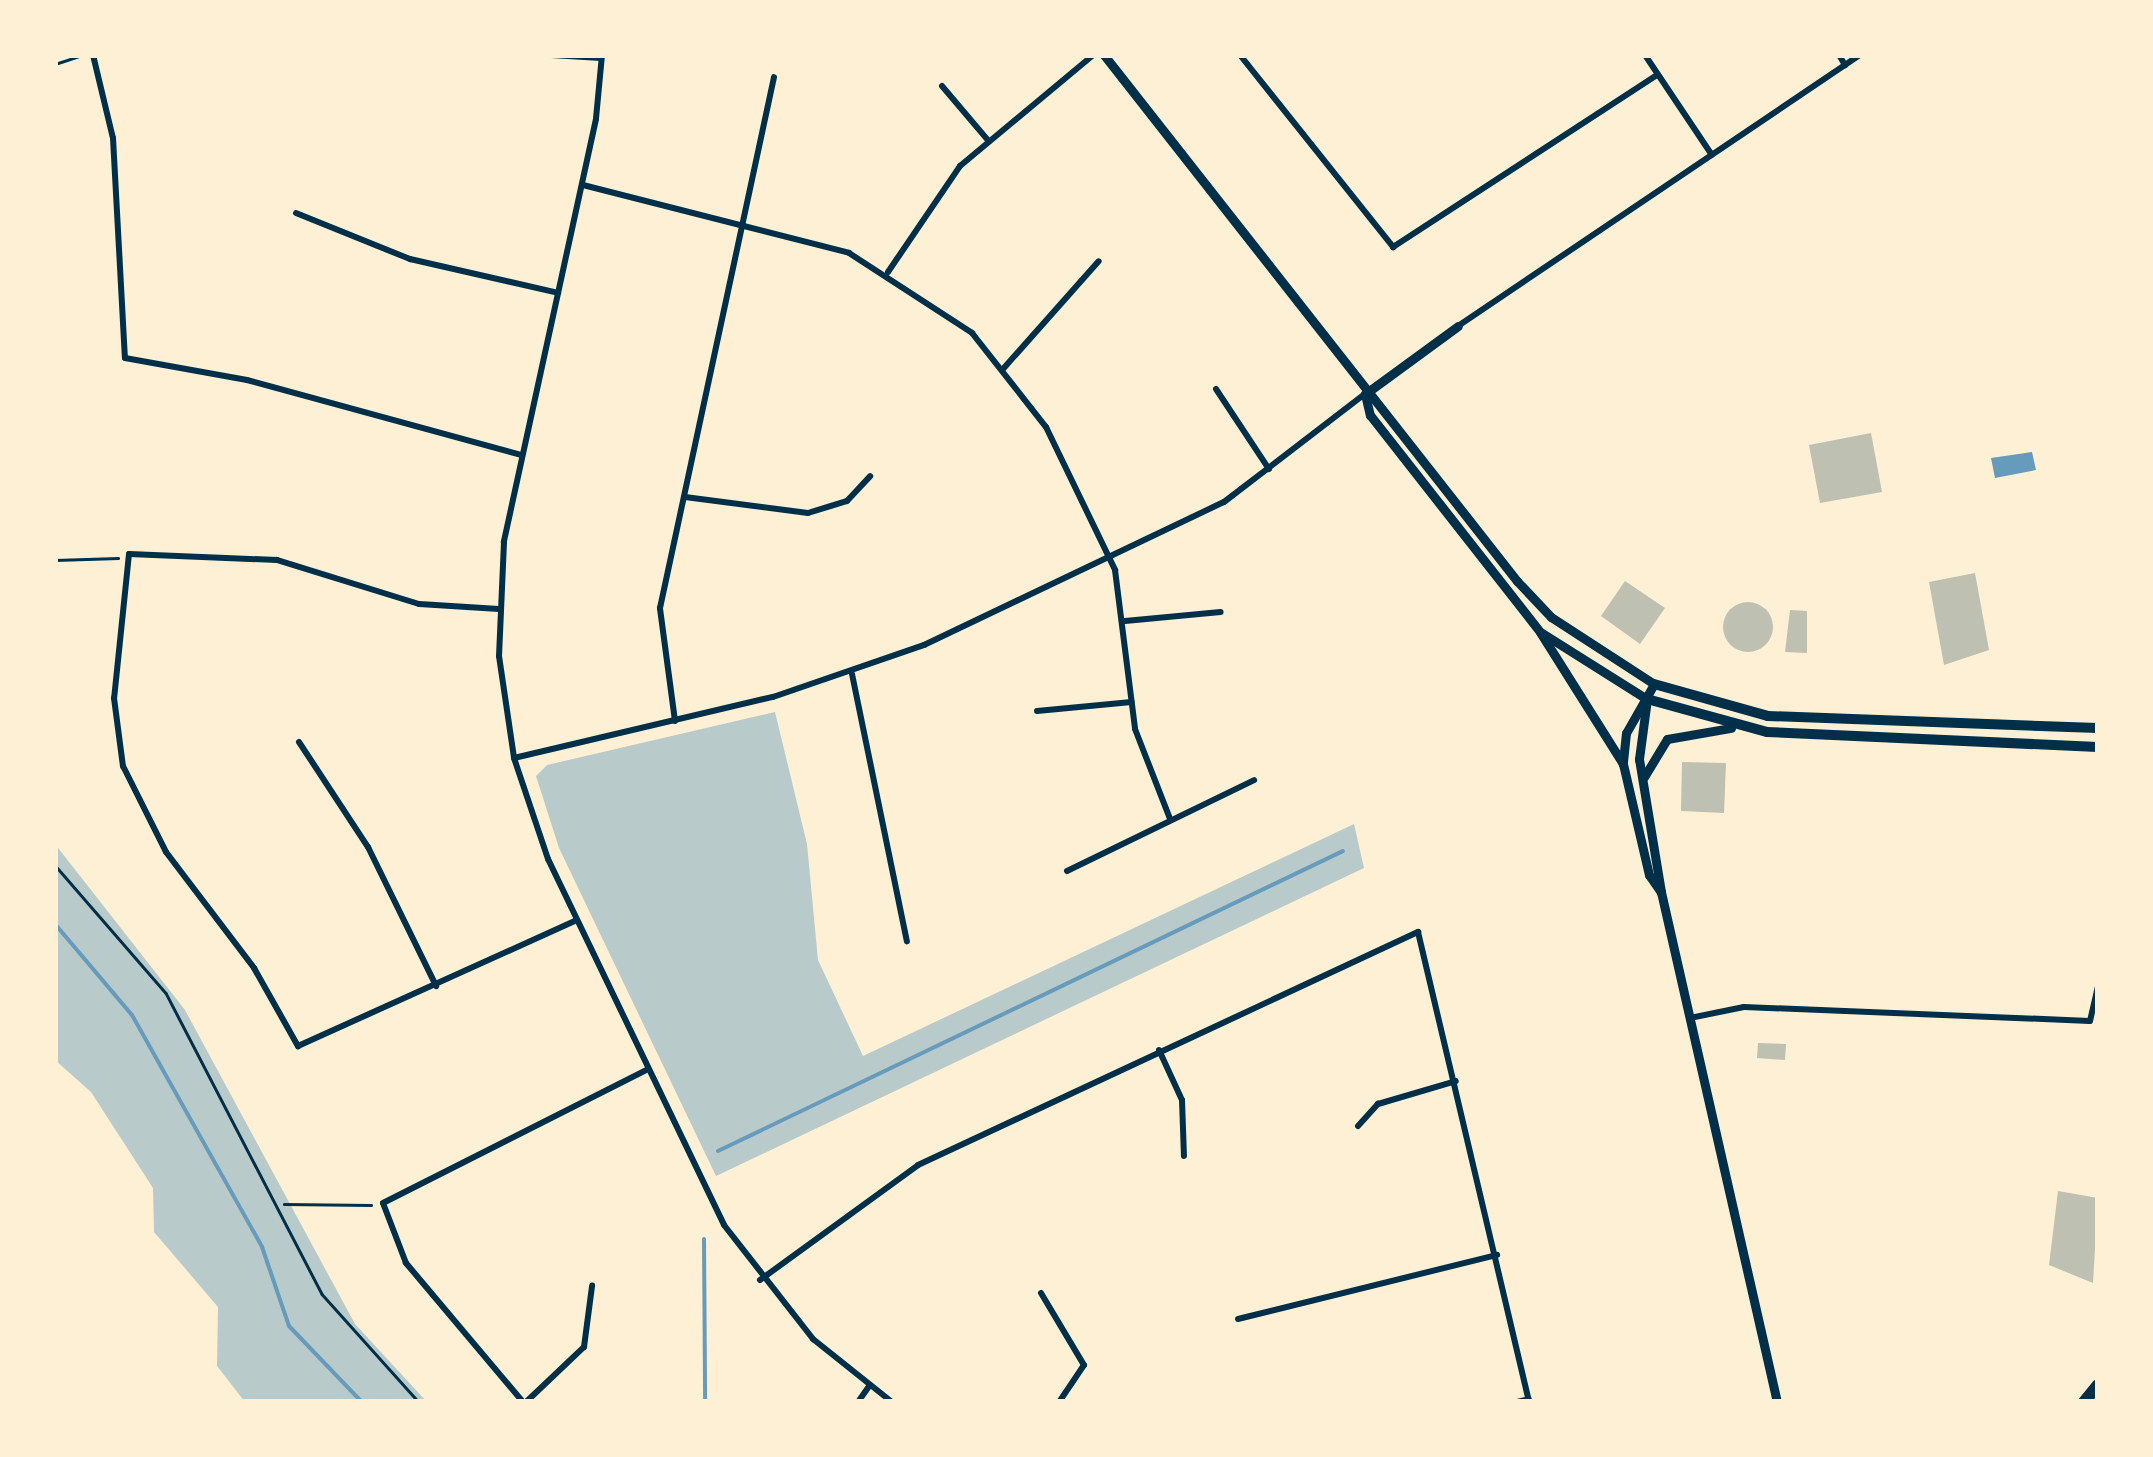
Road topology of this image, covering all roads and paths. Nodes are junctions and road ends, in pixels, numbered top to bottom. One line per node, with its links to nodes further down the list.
1 (83, 55): 11 (path)
2 (92, 55): 28 (street)
3 (552, 55): 10 (street)
4 (1093, 55): 16 (street)
5 (1104, 55): 27 (street)
6 (1240, 55): 13 (street)
7 (1645, 55): 13 (street)
8 (1838, 55): 12 (street)
9 (1860, 55): 12 (street)
10 (602, 56): 18 (street)
11 (55, 64)
12 (1845, 65): 17 (street)
13 (1658, 74): 17 (street)
14 (774, 77): 20 (street)
15 (942, 86): 16 (street)
16 (987, 139): 22 (street)
17 (1712, 154): 24 (street)
18 (582, 185): 20 (street); 23 (street)
19 (296, 212): 23 (street)
20 (748, 222): 22 (street); 31 (street)
21 (1099, 261): 25 (street)
22 (888, 272): 25 (street)
23 (558, 293): 28 (street)
24 (1458, 326): 27 (street)
25 (1004, 369): 33 (street)
26 (1216, 389): 29 (street)
27 (1365, 394): 29 (street); 38 (street); 40 (street)
28 (521, 456): 35 (street)
29 (1269, 469): 33 (street)
30 (870, 476): 31 (street)
31 (685, 497): 44 (street)
32 (129, 554): 34 (path); 35 (street); 60 (street)
33 (1109, 558): 37 (street); 39 (street)
34 (55, 560)
35 (499, 609): 49 (street)
36 (1221, 612): 37 (street)
37 (1126, 622): 42 (street)
38 (1540, 632): 41 (street); 50 (street)
39 (852, 674): 44 (street); 58 (street)
40 (1654, 684): 41 (street); 46 (main road)
41 (1648, 700): 45 (main road); 50 (street); 51 (street)
42 (1132, 702): 43 (street); 53 (street)
43 (1037, 710)
44 (675, 721): 49 (street)
45 (1731, 728): 48 (main road); 51 (street)
46 (2098, 728)
47 (299, 742): 60 (street)
48 (2098, 747)
49 (514, 758): 57 (street)
50 (1623, 764): 56 (street)
51 (1643, 779): 56 (street)
52 (1254, 780): 53 (street)
53 (1170, 819): 55 (street)
54 (55, 865): 68 (path)
55 (1067, 872)
56 (1661, 892): 61 (street)
57 (577, 920): 60 (street); 63 (street)
58 (906, 940)
59 (2098, 985): 61 (street)
60 (436, 986)
61 (1690, 1018): 83 (street)
62 (1159, 1050): 64 (street); 66 (street); 70 (street)
63 (648, 1068): 67 (street); 70 (street)
64 (1456, 1081): 65 (street); 69 (street)
65 (1358, 1126)
66 (1184, 1156)
67 (382, 1202): 68 (path); 78 (street)
68 (283, 1204): 77 (path)
69 (1497, 1254): 73 (street); 76 (street)
70 (760, 1280): 75 (street)
71 (592, 1286): 78 (street)
72 (1041, 1294): 81 (street)
73 (1238, 1319)
74 (2098, 1385): 84 (highway)
75 (870, 1386): 79 (street); 80 (street)
76 (1529, 1401): 82 (street)
77 (419, 1402)
78 (524, 1402)
79 (858, 1402)
80 (892, 1402)
81 (1059, 1402)
82 (1517, 1402)
83 (1777, 1402)
84 (2084, 1402)

